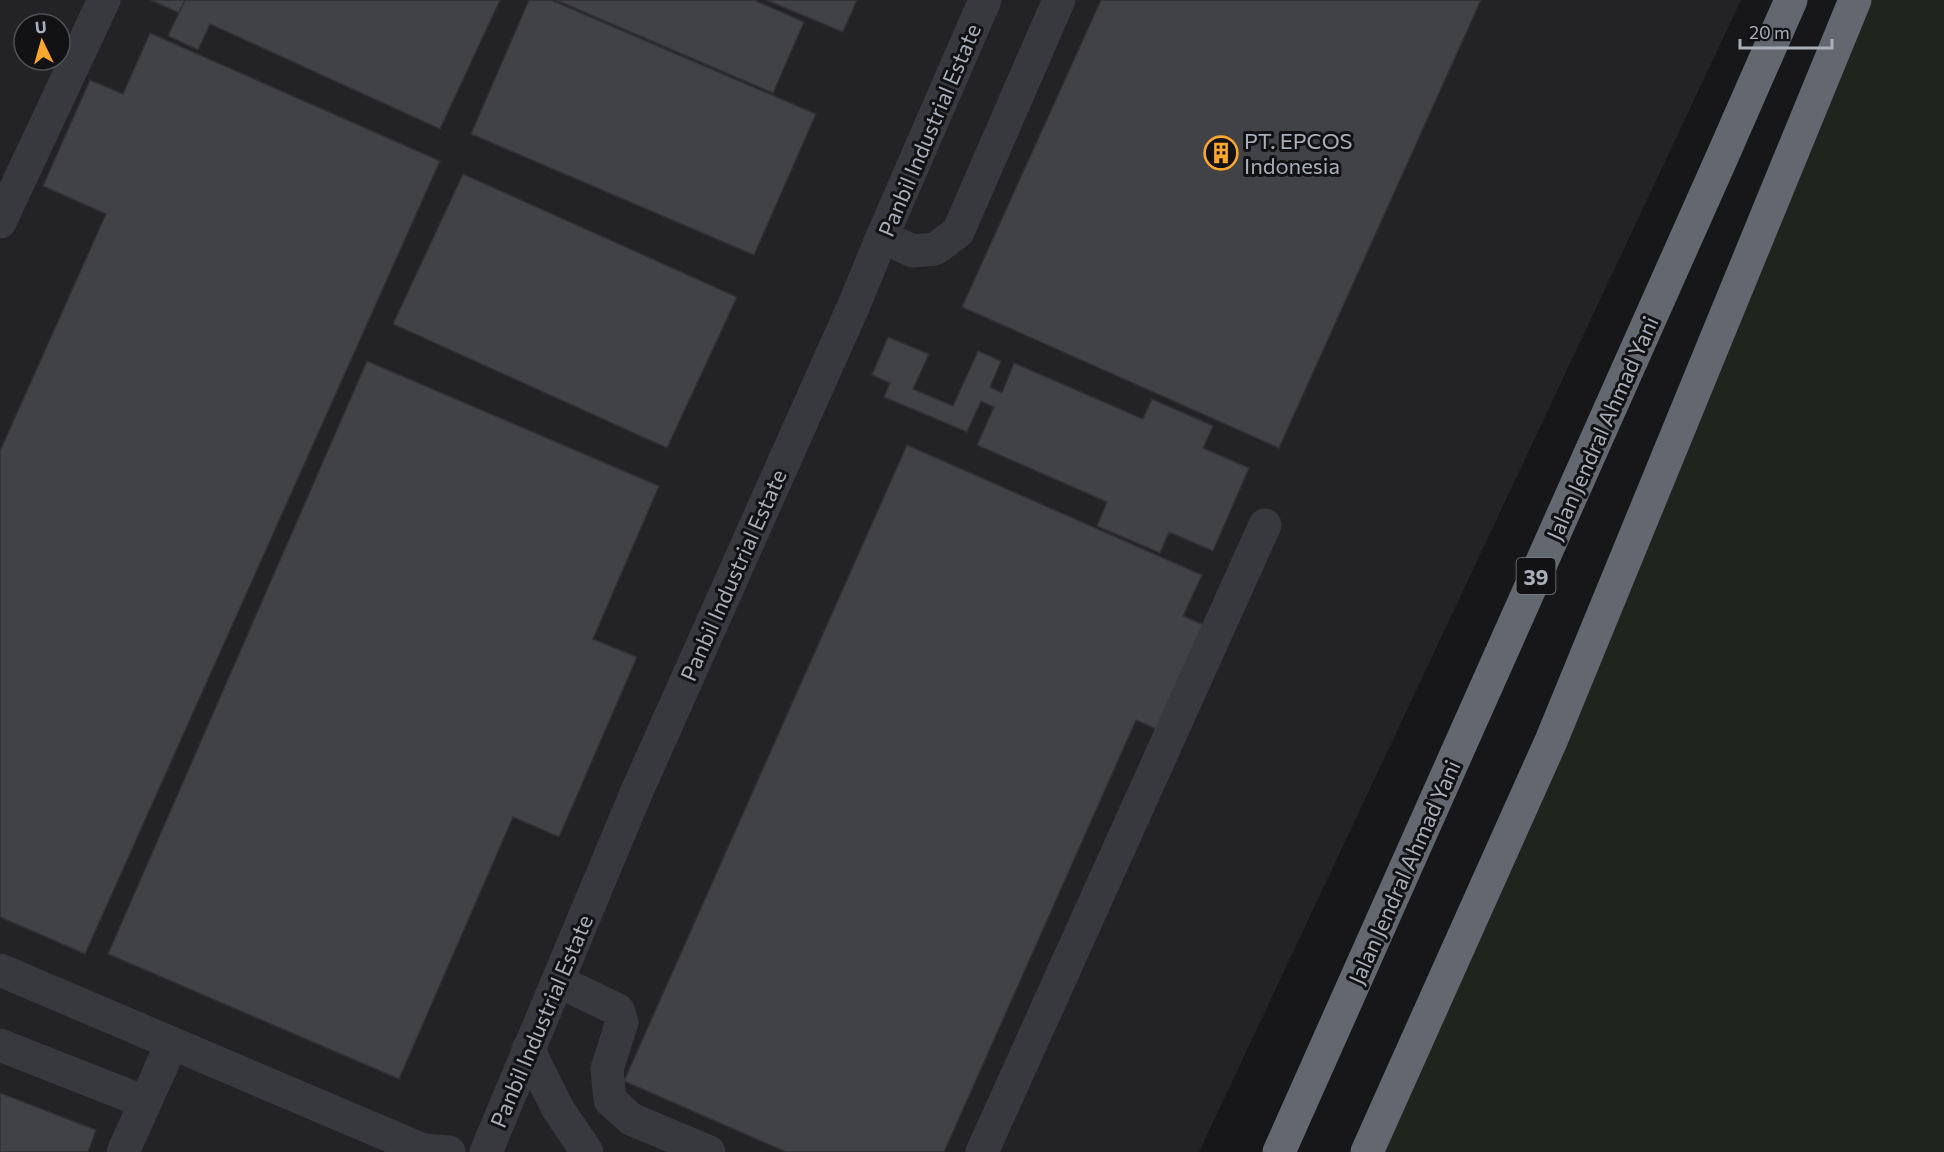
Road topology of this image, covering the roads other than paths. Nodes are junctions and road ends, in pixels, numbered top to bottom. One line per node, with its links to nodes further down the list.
1 (104, 0): 6 (lane)
2 (985, 0): 7 (lane, Panbil Industrial Estate)
3 (1059, 0): 7 (lane)
4 (1791, 0): 21 (highway, Jalan Jendral Ahmad Yani / 39)
5 (1855, 0): 22 (highway)
6 (0, 222)
7 (882, 237): 10 (lane, Panbil Industrial Estate)
8 (1265, 525): 20 (lane)
9 (0, 970): 11 (lane)
10 (558, 981): 13 (lane, Panbil Industrial Estate); 19 (lane)
11 (172, 1043): 14 (lane); 15 (lane)
12 (0, 1045): 14 (lane)
13 (528, 1049): 17 (lane, Panbil Industrial Estate); 18 (lane)
14 (146, 1102): 16 (lane)
15 (432, 1151)
16 (123, 1152)
17 (486, 1152)
18 (587, 1152)
19 (709, 1152)
20 (982, 1152)
21 (1279, 1152)
22 (1367, 1152)

